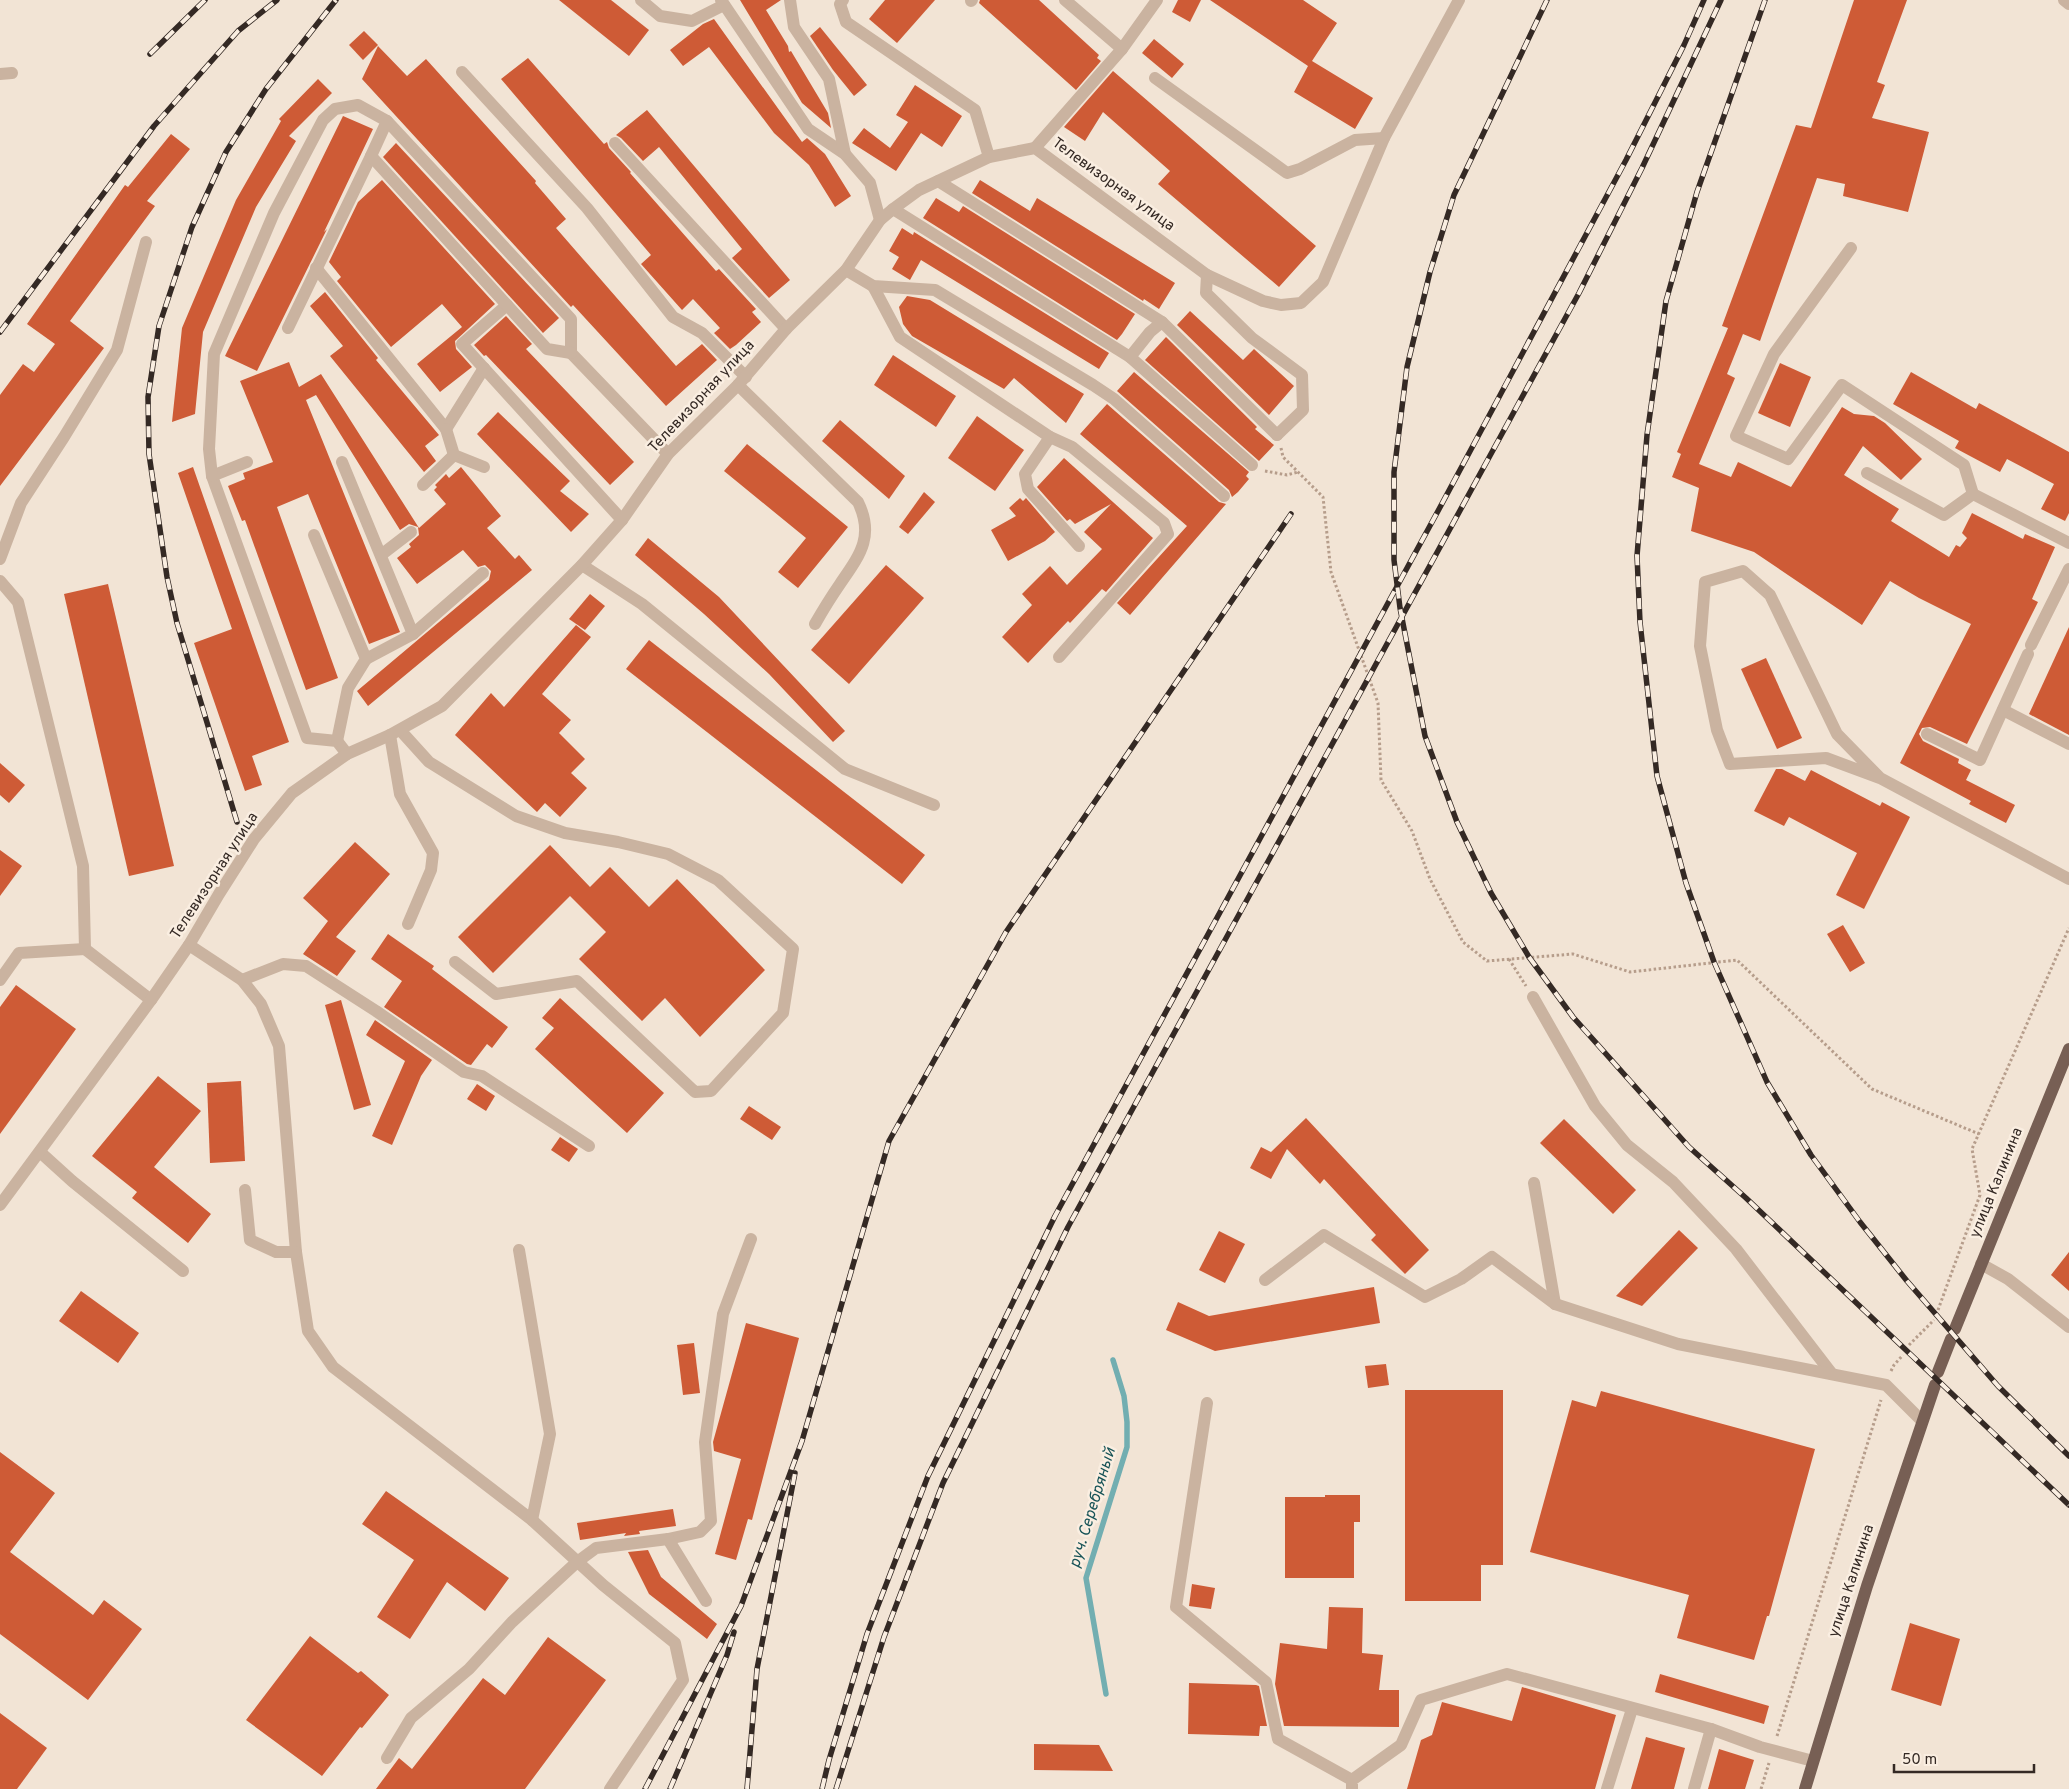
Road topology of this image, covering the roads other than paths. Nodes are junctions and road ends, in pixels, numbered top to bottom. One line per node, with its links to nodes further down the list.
1 (641, 0): 8 (street)
2 (790, 0): 17 (street)
3 (842, 0): 19 (street)
4 (1065, 0): 10 (street)
5 (1157, 0): 10 (street)
6 (1460, 0): 14 (street, Телевизорная улица)
7 (2064, 0): 9 (street)
8 (722, 2): 17 (street)
9 (2069, 4)
10 (1122, 49): 16 (street)
11 (462, 72): 36 (street)
12 (1155, 78): 14 (street)
13 (388, 122): 18 (street); 33 (street); 46 (street)
14 (1384, 138): 27 (street, Телевизорная улица)
15 (615, 143): 32 (street)
16 (1035, 148): 19 (street, Телевизорная улица); 27 (street, Телевизорная улица)
17 (845, 154): 22 (street)
18 (371, 156): 25 (street); 29 (street)
19 (989, 157): 20 (street, Телевизорная улица)
20 (938, 181): 21 (street, Телевизорная улица); 30 (street)
21 (893, 208): 22 (street, Телевизорная улица); 34 (street)
22 (880, 220): 26 (street, Телевизорная улица)
23 (146, 242): 56 (street)
24 (1852, 248): 48 (street)
25 (316, 268): 31 (street); 37 (street)
26 (846, 270): 28 (street); 32 (street, Телевизорная улица)
27 (1208, 275): 30 (street)
28 (873, 286): 38 (street); 49 (street)
29 (507, 305): 33 (street); 35 (street)
30 (1162, 322): 34 (street)
31 (288, 328)
32 (786, 329): 36 (street, Телевизорная улица)
33 (571, 353): 39 (street)
34 (1130, 357): 43 (street)
35 (484, 368): 37 (street); 50 (street)
36 (742, 381): 39 (street, Телевизорная улица); 61 (street)
37 (446, 429): 40 (street)
38 (1050, 437): 54 (street); 63 (street)
39 (668, 454): 50 (street, Телевизорная улица)
40 (454, 455): 44 (street); 47 (street)
41 (246, 462): 46 (street)
42 (342, 462): 55 (street)
43 (1252, 465)
44 (484, 467)
45 (1867, 473): 48 (street)
46 (212, 476): 68 (street)
47 (423, 485)
48 (1973, 494): 53 (street)
49 (1224, 496)
50 (622, 520): 57 (street, Телевизорная улица)
51 (411, 532): 55 (street)
52 (314, 535): 64 (street)
53 (2069, 543)
54 (1079, 546)
55 (381, 555): 62 (street)
56 (0, 559)
57 (582, 565): 66 (street, Телевизорная улица); 72 (street)
58 (2069, 568): 65 (street)
59 (484, 573): 62 (street)
60 (0, 581): 76 (street)
61 (815, 624)
62 (412, 634): 64 (street)
63 (1059, 657)
64 (366, 659): 68 (street)
65 (2003, 710): 67 (street); 69 (street)
66 (395, 733): 70 (street, Телевизорная улица); 74 (street); 77 (street)
67 (1927, 734)
68 (337, 741): 70 (street)
69 (2069, 744)
70 (346, 754): 75 (street, Телевизорная улица)
71 (1880, 778): 71 (street); 73 (street)
72 (934, 806)
73 (2069, 878)
74 (408, 924)
75 (189, 945): 79 (street); 81 (street, Телевизорная улица)
76 (85, 949): 78 (street); 81 (street)
77 (455, 962)
78 (0, 980)
79 (242, 980): 83 (street); 90 (street)
80 (1533, 998): 96 (street)
81 (151, 1000): 84 (street, Телевизорная улица)
82 (2069, 1049): 91 (main road, улица Калинина)
83 (589, 1146)
84 (40, 1152): 87 (street, Телевизорная улица); 92 (street)
85 (1534, 1182): 94 (street)
86 (245, 1190): 90 (street)
87 (0, 1205)
88 (752, 1239): 100 (street)
89 (519, 1250): 99 (street)
90 (296, 1252): 99 (street)
91 (1981, 1264): 95 (street); 98 (main road, улица Калинина)
92 (182, 1271)
93 (1265, 1280): 94 (street)
94 (1556, 1304): 96 (street)
95 (2069, 1328)
96 (1832, 1374): 98 (street)
97 (1207, 1403): 107 (street)
98 (1922, 1421): 106 (main road, улица Калинина)
99 (532, 1520): 101 (street)
100 (668, 1539): 101 (street); 102 (street)
101 (577, 1562): 105 (street); 108 (street)
102 (706, 1601)
103 (1632, 1709): 104 (street); 107 (street); 109 (street)
104 (1711, 1729): 106 (street); 110 (street)
105 (387, 1758)
106 (1813, 1762): 111 (main road, улица Калинина)
107 (1352, 1785)
108 (610, 1789)
109 (1607, 1789)
110 (1694, 1789)
111 (1805, 1789)

